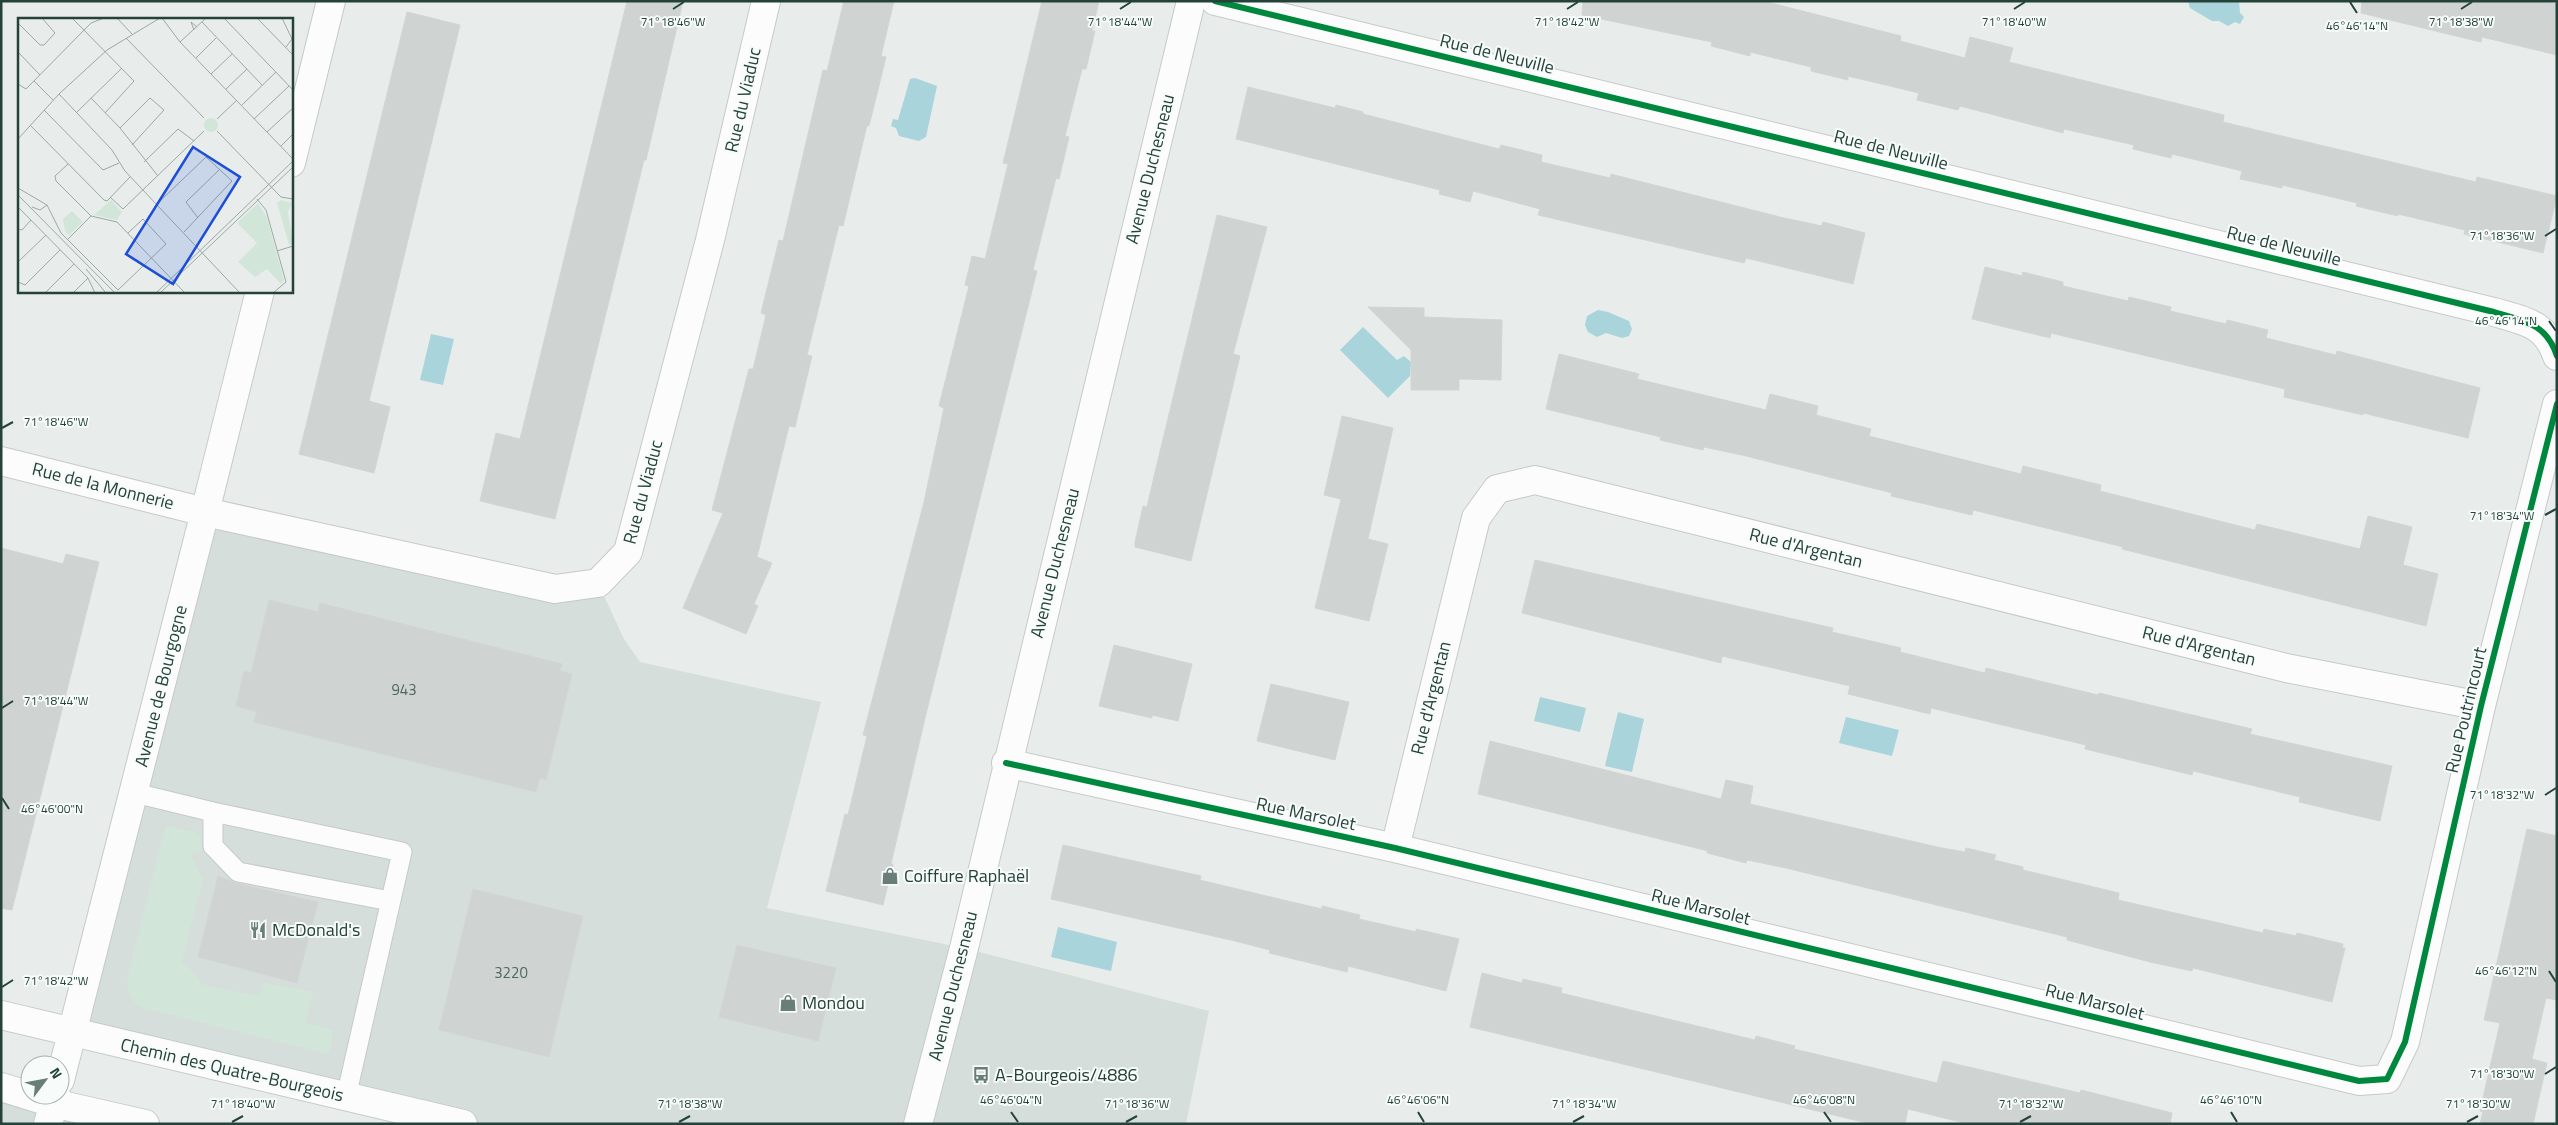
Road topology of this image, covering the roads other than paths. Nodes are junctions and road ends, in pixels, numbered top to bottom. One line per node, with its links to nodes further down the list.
1 (331, 1): 5 (street)
2 (766, 1): 10 (street, Rue du Viaduc)
3 (1191, 1): 12 (street, Avenue Duchesneau)
4 (1215, 1): 7 (street, Rue de Neuville)
5 (292, 158)
6 (260, 292): 10 (street, Avenue de Bourgogne)
7 (2555, 349)
8 (2557, 404): 11 (street, Rue Poutrincourt)
9 (1, 461): 10 (street, Rue de la Monnerie)
10 (205, 512): 13 (street, Avenue de Bourgogne)
11 (2481, 706): 15 (street, Rue d'Argentan); 20 (street, Rue Poutrincourt)
12 (1006, 763): 15 (street, Rue Marsolet); 27 (street, Avenue Duchesneau)
13 (134, 793): 14 (lane); 18 (street, Avenue de Bourgogne)
14 (213, 812): 16 (lane); 16 (lane)
15 (1395, 848): 20 (street, Rue Marsolet)
16 (390, 901): 23 (lane)
17 (1, 1015): 18 (street, Chemin des Quatre-Bourgeois)
18 (73, 1030): 19 (street, Avenue de Bourgogne); 23 (street, Chemin des Quatre-Bourgeois)
19 (66, 1055)
20 (2387, 1078)
21 (1, 1087): 22 (street)
22 (20, 1092)
23 (346, 1097): 26 (street, Chemin des Quatre-Bourgeois)
24 (70, 1104): 25 (street)
25 (145, 1124)
26 (463, 1124)
27 (918, 1124)

